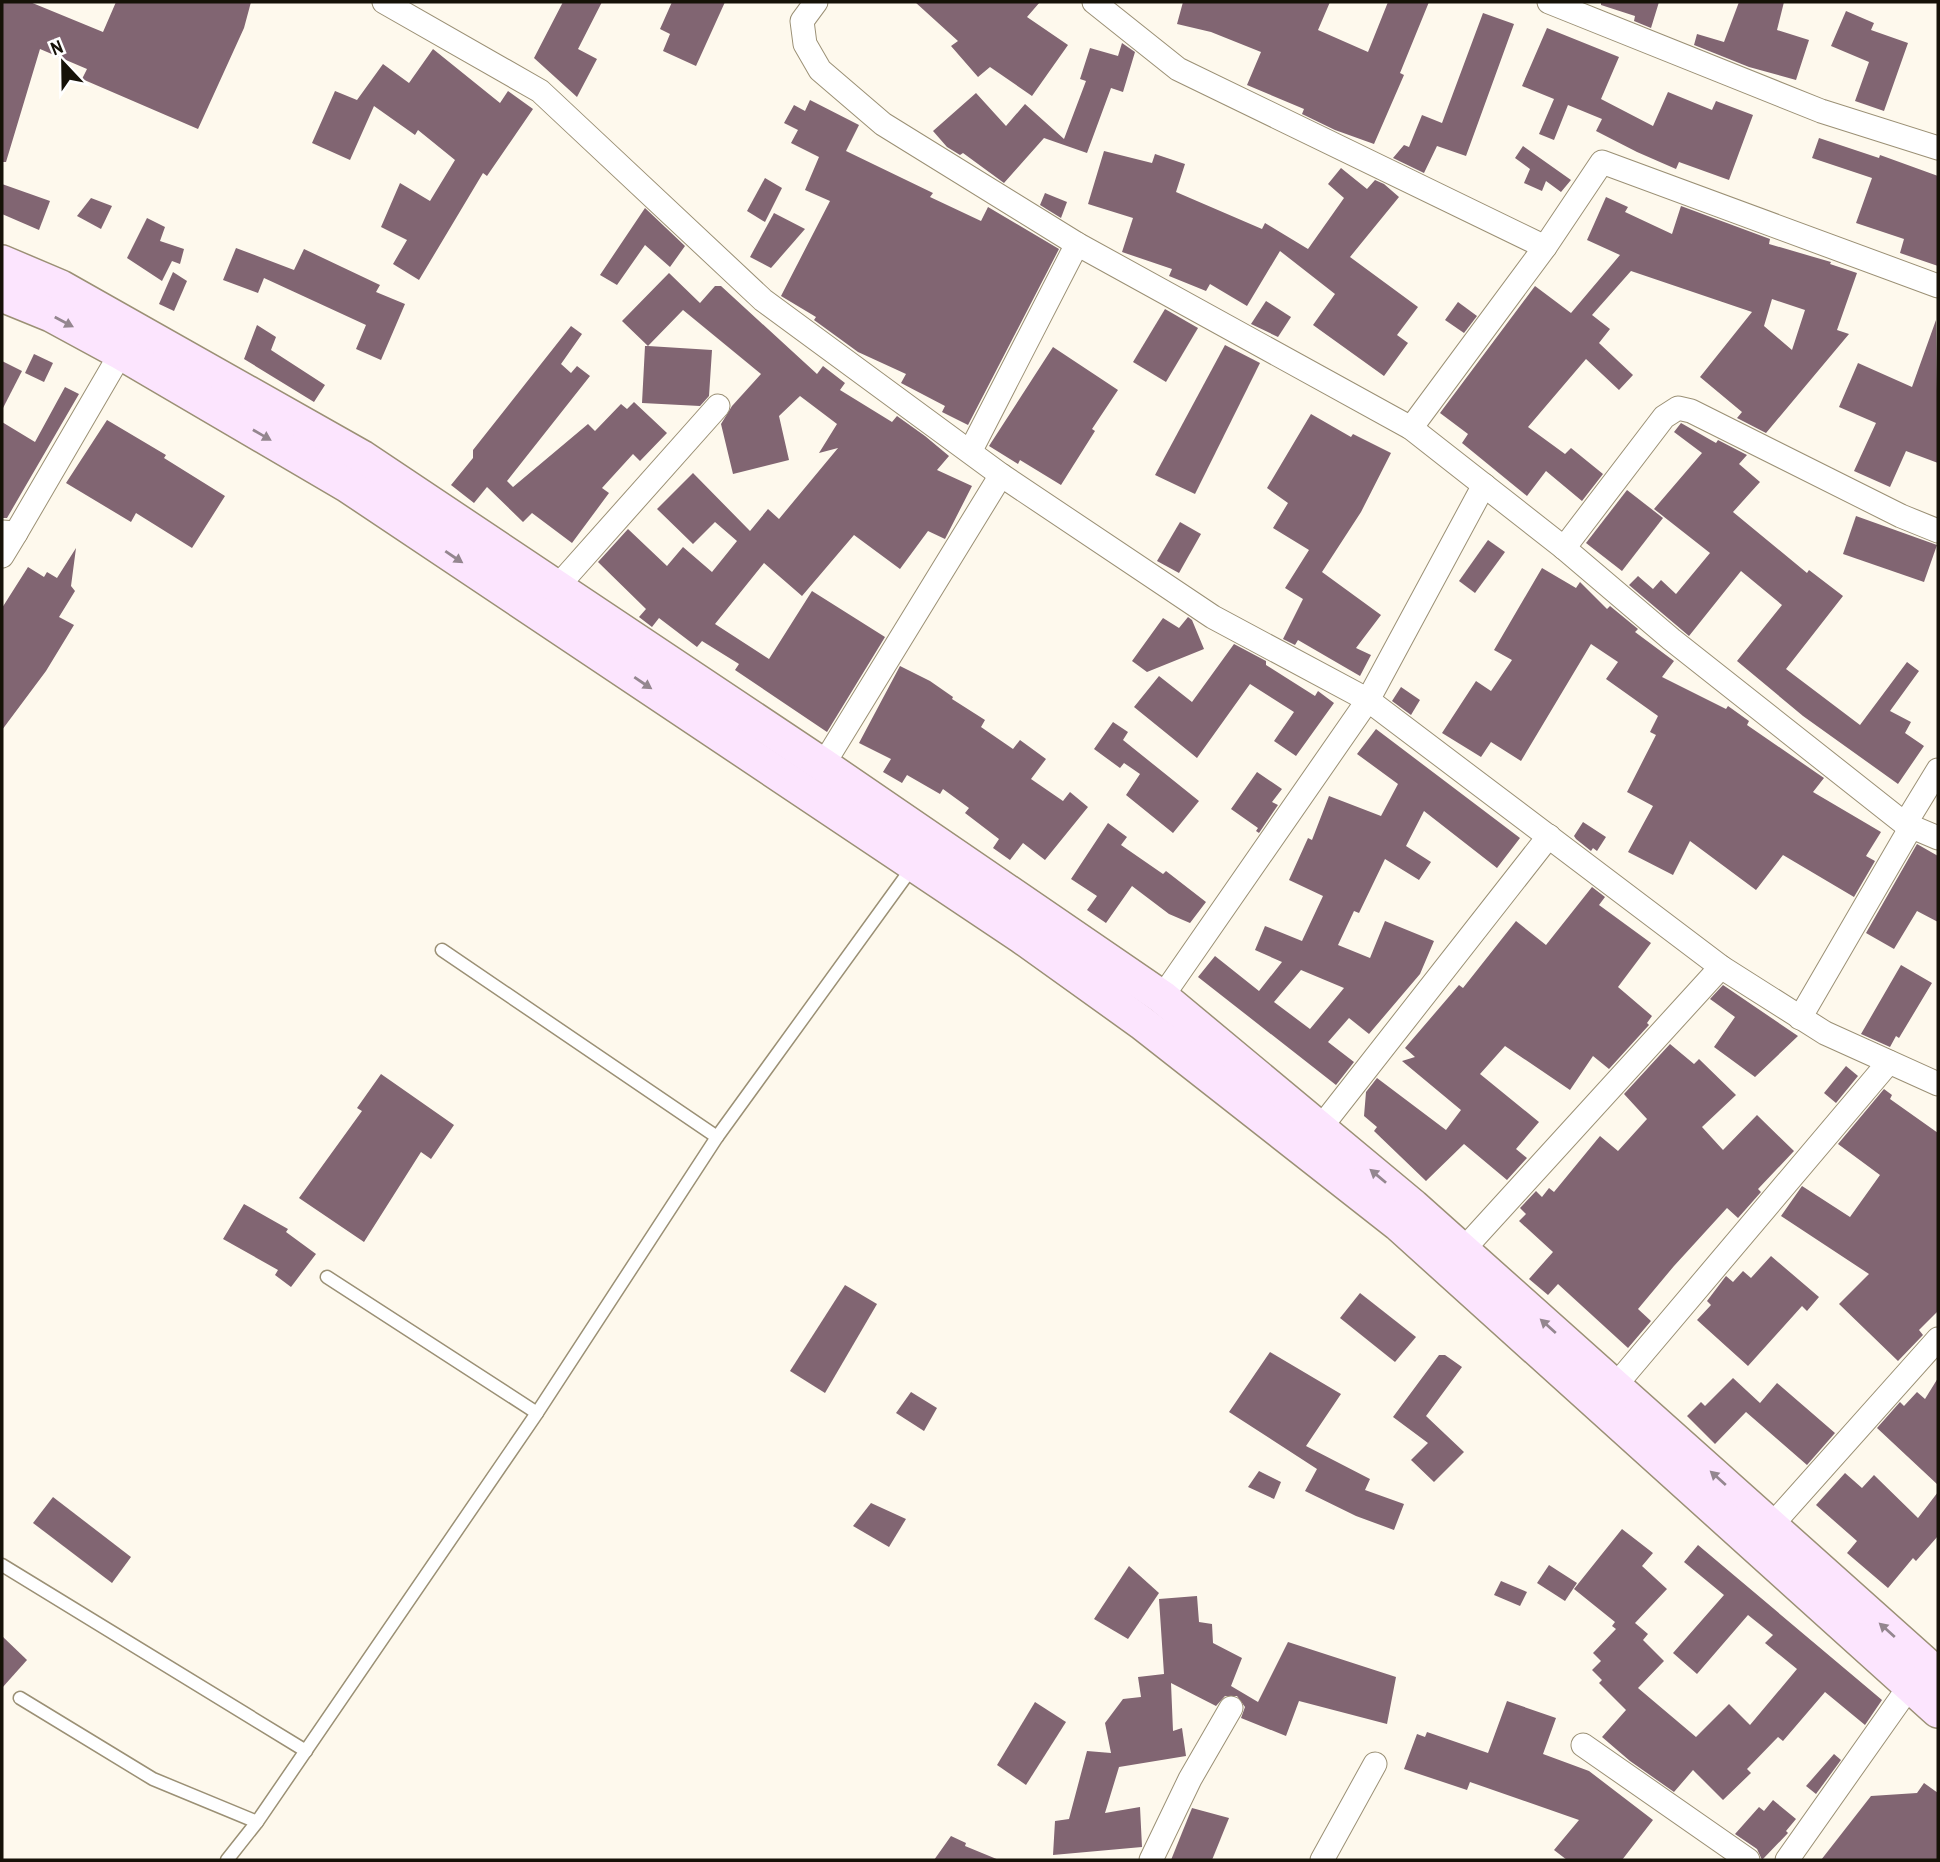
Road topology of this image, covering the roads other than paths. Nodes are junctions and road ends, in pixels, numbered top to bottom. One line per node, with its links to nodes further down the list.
1 (384, 2): 14 (street)
2 (816, 2): 6 (street)
3 (1094, 2): 7 (street)
4 (1549, 2): 5 (street)
5 (1938, 148)
6 (1077, 244): 13 (street); 14 (street)
7 (1545, 247): 9 (street); 13 (street)
8 (2, 262): 21 (main road)
9 (1938, 286)
10 (2, 295): 11 (main road, one-way to 11)
11 (121, 353): 18 (street); 28 (main road, one-way to 28)
12 (718, 406): 21 (street)
13 (1411, 428): 16 (street)
14 (971, 450): 15 (street)
15 (1001, 475): 22 (street); 23 (street)
16 (1484, 485): 19 (street); 22 (street)
17 (1938, 531): 19 (street)
18 (9, 532): 20 (street)
19 (1564, 548): 25 (street)
20 (2, 556)
21 (557, 587): 23 (main road)
22 (1368, 700): 26 (street); 31 (street)
23 (824, 765): 31 (main road)
24 (1938, 771): 25 (street)
25 (1908, 825): 27 (street); 32 (street)
26 (1549, 836): 30 (street); 35 (street)
27 (1938, 838)
28 (914, 865): 36 (lane); 44 (main road)
29 (442, 950): 36 (lane)
30 (1721, 967): 32 (street); 37 (street)
31 (1162, 997): 35 (main road)
32 (1800, 1018): 33 (street)
33 (1889, 1062): 34 (street); 40 (street)
34 (1938, 1084)
35 (1321, 1127): 37 (main road, one-way to 35)
36 (717, 1137): 41 (lane)
37 (1463, 1250): 40 (main road, one-way to 37)
38 (327, 1278): 41 (lane)
39 (1938, 1339): 42 (street)
40 (1615, 1386): 42 (main road, one-way to 40)
41 (537, 1413): 49 (lane)
42 (1771, 1526): 44 (main road, one-way to 42)
43 (2, 1565): 49 (lane)
44 (1929, 1671): 47 (main road); 56 (street)
45 (20, 1698): 51 (lane)
46 (1231, 1708): 53 (street)
47 (1938, 1712)
48 (1583, 1745): 55 (street)
49 (306, 1751): 51 (lane)
50 (1375, 1764): 54 (street)
51 (257, 1822): 52 (lane)
52 (227, 1860)
53 (1151, 1860)
54 (1322, 1860)
55 (1748, 1860)
56 (1787, 1860)

